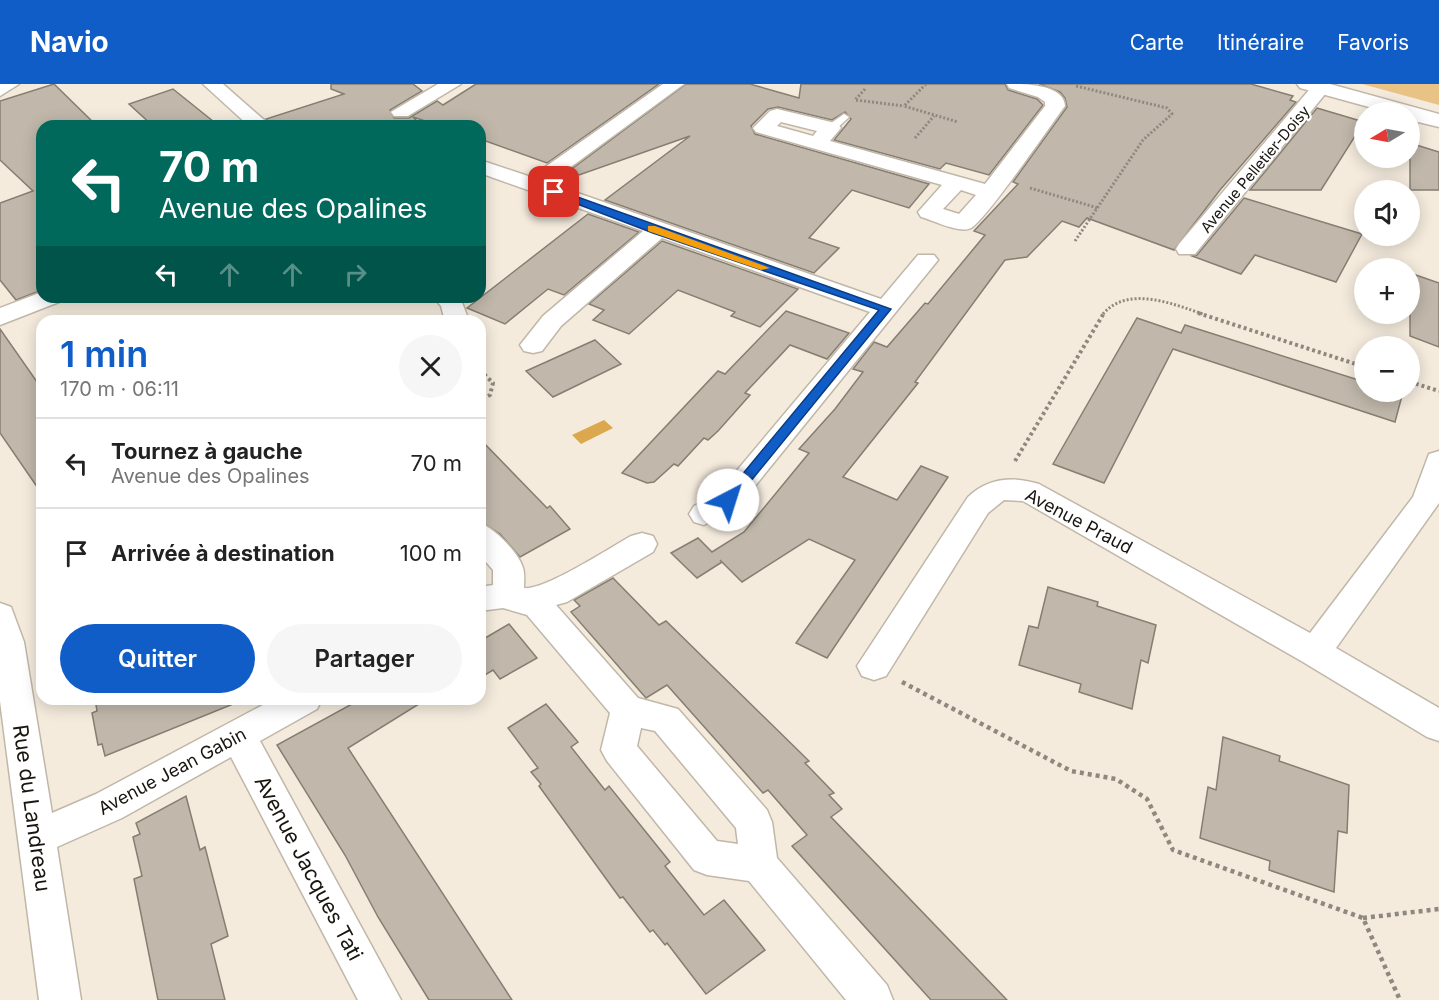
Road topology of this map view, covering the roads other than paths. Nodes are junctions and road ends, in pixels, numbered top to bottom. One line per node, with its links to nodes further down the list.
1 (10, 84): 7 (street)
2 (212, 84): 11 (street)
3 (452, 84): 9 (street)
4 (675, 84): 16 (street)
5 (1016, 84): 17 (street)
6 (1314, 86): 8 (street); 19 (street, Avenue Pelletier-Doisy)
7 (0, 90)
8 (1371, 102)
9 (401, 112)
10 (1420, 116): 12 (street)
11 (254, 120)
12 (1439, 121)
13 (816, 144): 13 (street); 15 (street)
14 (486, 168): 16 (street)
15 (957, 182): 17 (street); 17 (street)
16 (534, 184): 18 (street)
17 (994, 185)
18 (656, 231): 22 (street); 24 (street)
19 (1187, 249)
20 (926, 260): 22 (street)
21 (36, 303): 23 (street)
22 (886, 309): 26 (street)
23 (0, 317)
24 (533, 345)
25 (1439, 461): 31 (street)
26 (705, 514)
27 (486, 541): 29 (street)
28 (642, 544): 29 (street)
29 (506, 599): 34 (street)
30 (2, 634): 37 (street, Rue du Landreau)
31 (1315, 652): 32 (street, Avenue Praud); 35 (street, Avenue Praud)
32 (874, 666)
33 (295, 705): 36 (street, Avenue Jean Gabin)
34 (628, 710): 38 (street); 38 (street)
35 (1439, 726)
36 (239, 737): 37 (street, Avenue Jean Gabin); 40 (street, Avenue Jacques Tati)
37 (36, 838): 39 (street, Rue du Landreau)
38 (759, 865): 41 (street)
39 (60, 1000)
40 (380, 1000)
41 (872, 1000)

